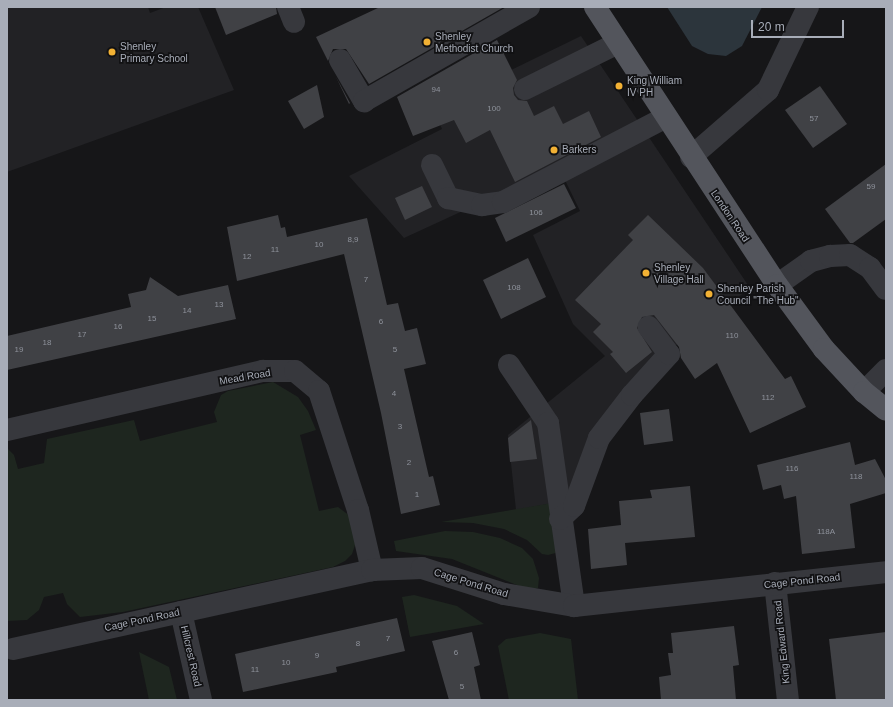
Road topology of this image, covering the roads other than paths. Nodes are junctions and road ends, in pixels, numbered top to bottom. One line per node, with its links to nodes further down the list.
1 (529, 7): 5 (street)
2 (595, 7): 4 (main road, London Road)
3 (808, 7): 8 (street)
4 (618, 43): 6 (street); 7 (main road, London Road)
5 (340, 60)
6 (525, 89)
7 (666, 117): 8 (main road, London Road); 9 (street)
8 (690, 157): 10 (main road, London Road)
9 (432, 165)
10 (777, 285): 11 (street); 15 (main road, London Road)
11 (886, 289)
12 (649, 327): 18 (street)
13 (509, 365): 18 (street)
14 (886, 370): 15 (street)
15 (864, 392): 16 (main road, London Road)
16 (886, 410)
17 (7, 430): 19 (street, Mead Road)
18 (560, 519): 22 (street)
19 (372, 570): 22 (street, Cage Pond Road); 23 (street, Cage Pond Road)
20 (886, 572): 21 (street, Cage Pond Road)
21 (775, 583): 22 (street, Cage Pond Road); 26 (street, King Edward Road)
22 (574, 606)
23 (181, 612): 24 (street, Cage Pond Road); 25 (street, Hillcrest Road)
24 (13, 649)
25 (201, 700)
26 (788, 700)

